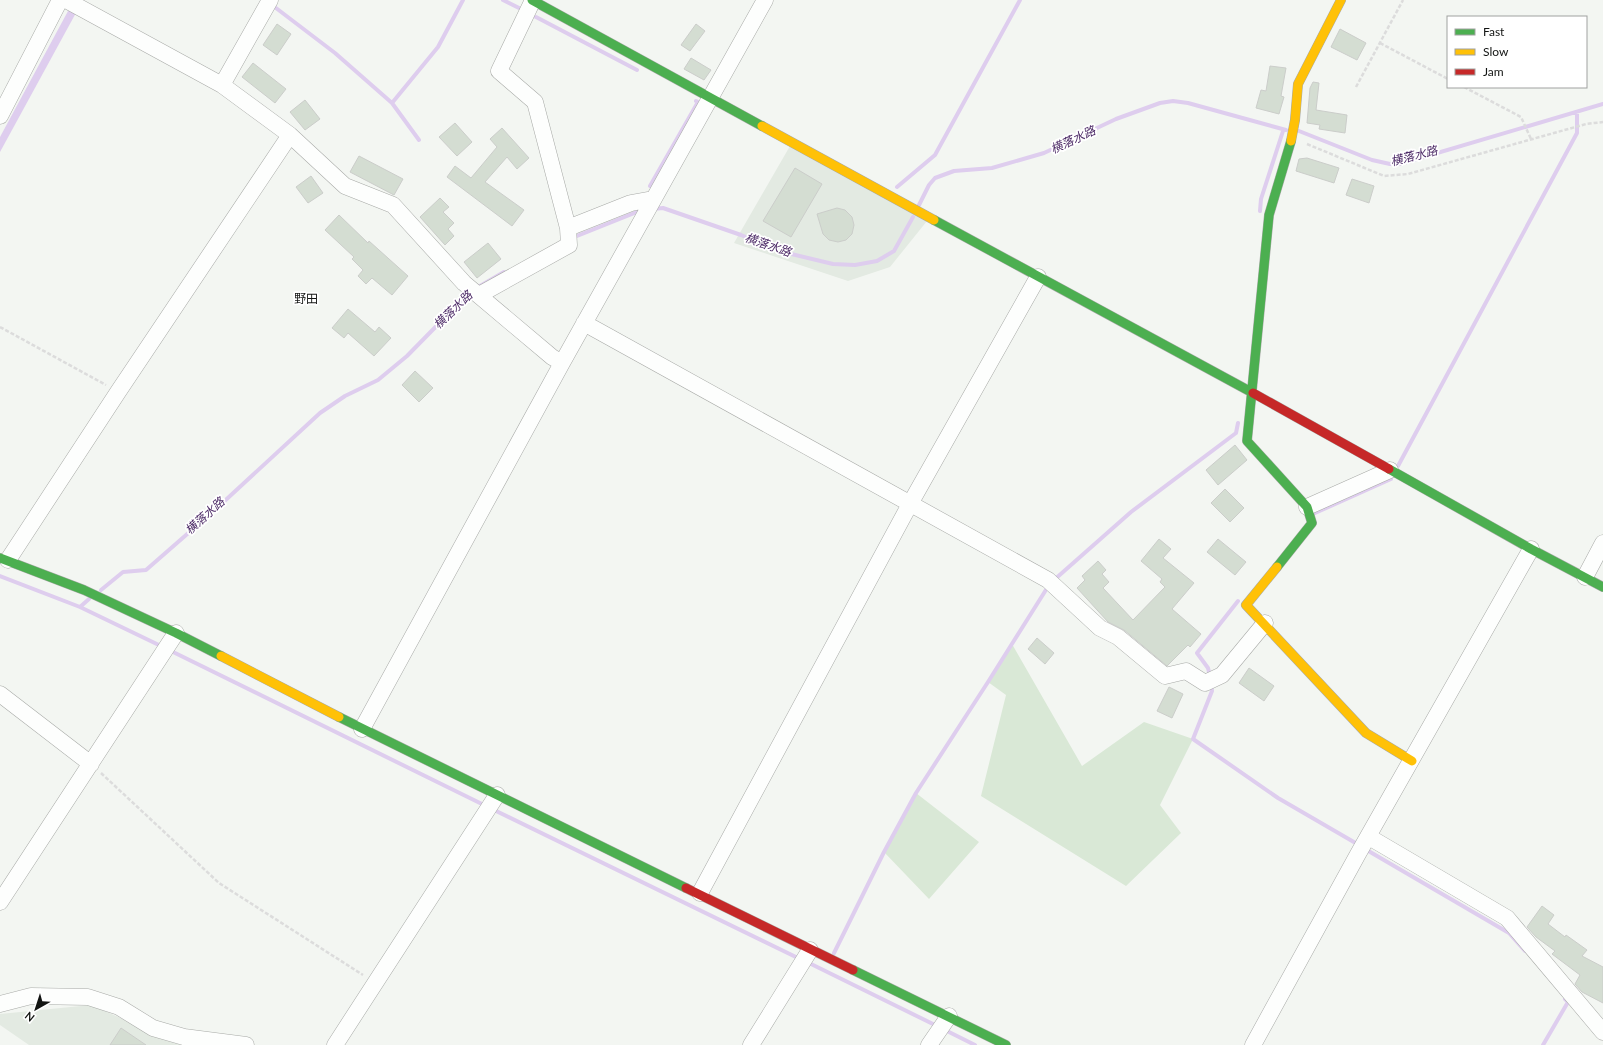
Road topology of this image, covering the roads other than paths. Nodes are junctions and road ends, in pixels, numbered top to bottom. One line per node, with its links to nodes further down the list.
1 (60, 0): 9 (street)
2 (66, 0): 7 (street)
3 (270, 0): 7 (street)
4 (533, 0): 8 (street); 12 (street)
5 (765, 0): 8 (street)
6 (1341, 0): 17 (street)
7 (222, 85): 10 (street)
8 (711, 98): 11 (street); 13 (street)
9 (0, 116)
10 (290, 135): 14 (street); 23 (street)
11 (653, 199): 12 (street); 15 (street)
12 (568, 228): 14 (street)
13 (1038, 277): 17 (street); 19 (street)
14 (479, 295): 16 (street)
15 (584, 323): 16 (street); 19 (street)
16 (562, 363): 29 (street)
17 (1252, 393): 18 (street); 20 (street)
18 (1397, 474): 20 (street); 22 (street)
19 (910, 504): 26 (street); 34 (street)
20 (1307, 507): 26 (street)
21 (1603, 543): 24 (street)
22 (1531, 549): 24 (street); 30 (street)
23 (4, 559): 27 (street)
24 (1585, 577): 25 (street)
25 (1603, 587)
26 (1265, 623): 30 (street)
27 (176, 633): 29 (street); 31 (street)
28 (0, 694): 31 (street)
29 (362, 729): 32 (street)
30 (1412, 761): 33 (street)
31 (92, 764): 35 (street)
32 (497, 795): 34 (street); 42 (street)
33 (1369, 837): 39 (street); 45 (street)
34 (700, 893): 36 (street)
35 (0, 902)
36 (810, 950): 38 (street); 43 (street)
37 (0, 1004): 41 (street)
38 (949, 1016): 40 (street); 44 (street)
39 (1603, 1032)
40 (932, 1041)
41 (246, 1045)
42 (336, 1045)
43 (751, 1045)
44 (1006, 1045)
45 (1253, 1045)

